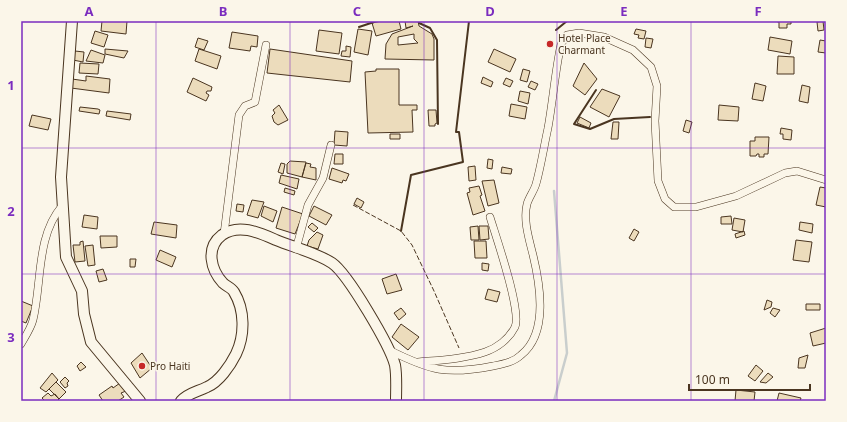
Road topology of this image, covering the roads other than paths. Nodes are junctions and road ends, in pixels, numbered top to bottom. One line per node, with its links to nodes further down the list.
1 (72, 21): 5 (street)
2 (266, 45): 7 (street)
3 (331, 145): 8 (street)
4 (826, 180): 11 (street)
5 (62, 206): 9 (street); 12 (street)
6 (490, 217): 11 (street)
7 (224, 234): 8 (street); 13 (street)
8 (296, 249): 10 (street)
9 (21, 344)
10 (389, 350): 11 (street); 14 (street)
11 (414, 363)
12 (140, 401)
13 (180, 401)
14 (396, 401)

